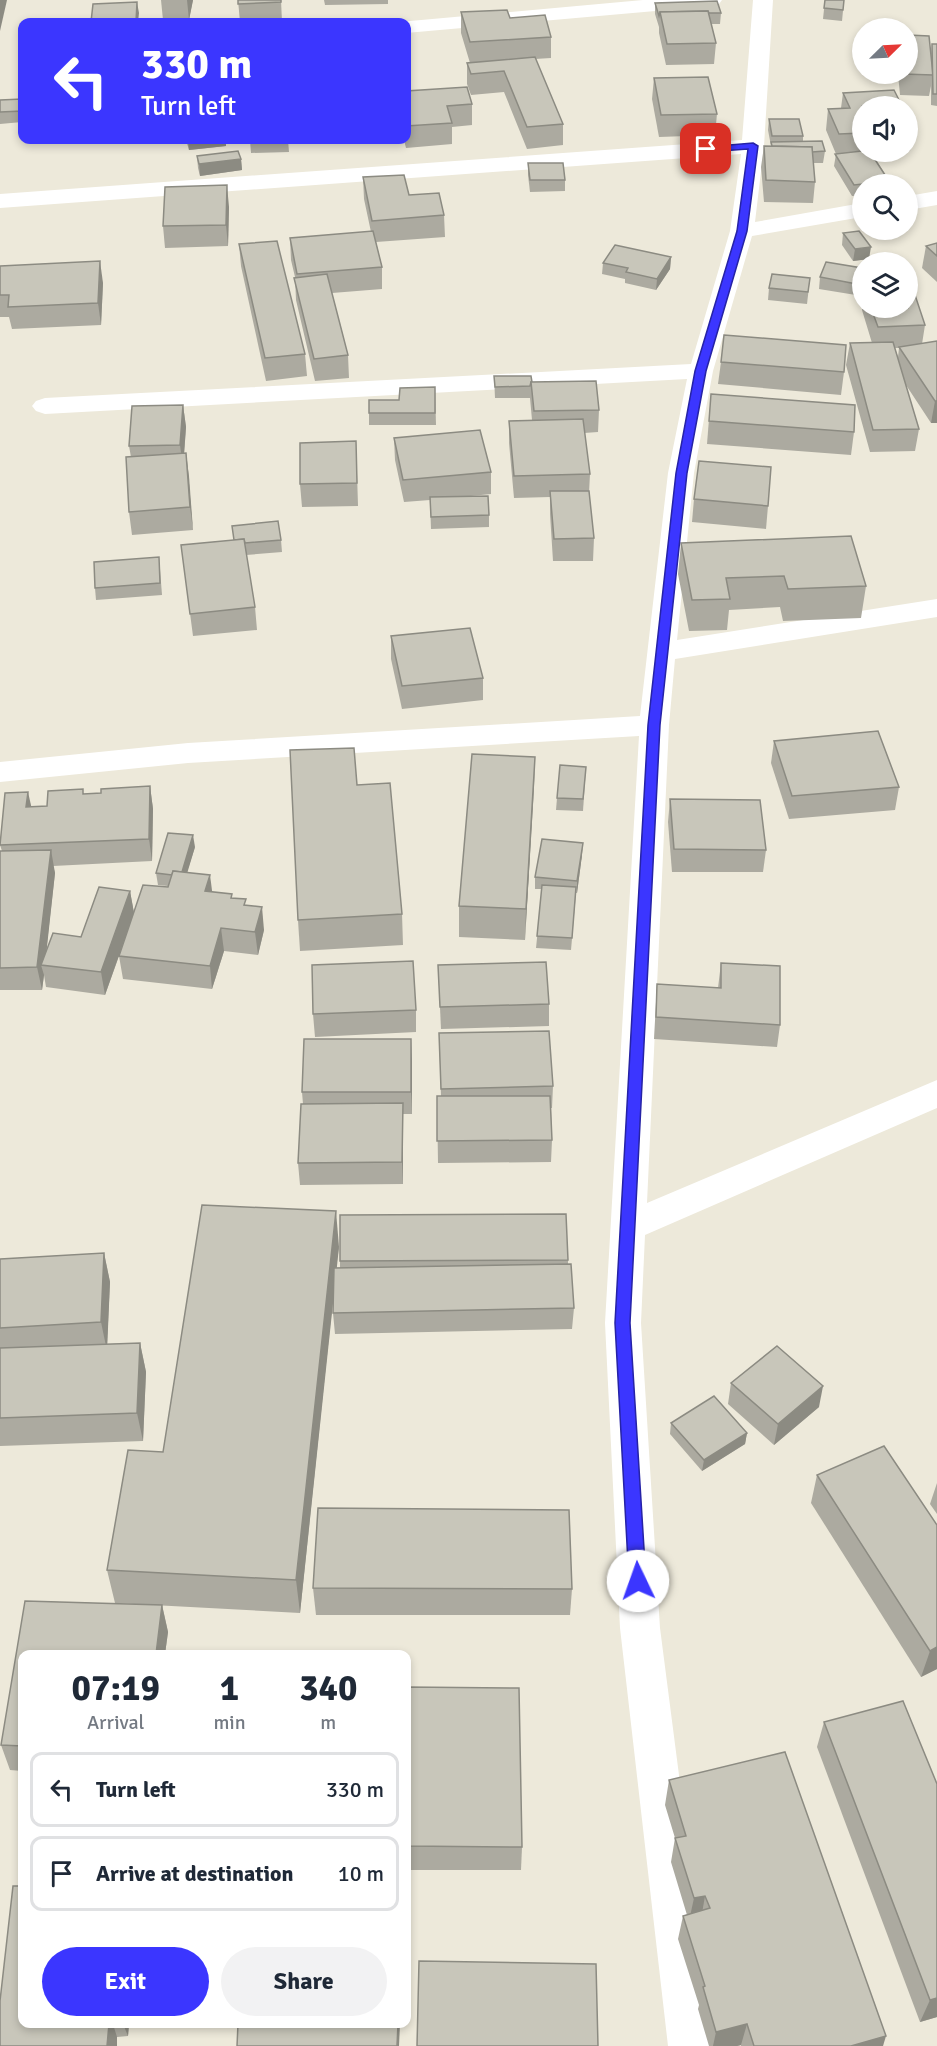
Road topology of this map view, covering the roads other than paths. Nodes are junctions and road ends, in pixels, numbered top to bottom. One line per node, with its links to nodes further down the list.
1 (712, 0): 3 (street)
2 (763, 0): 4 (street)
3 (411, 27)
4 (753, 146): 6 (street); 9 (street)
5 (937, 198): 7 (street)
6 (0, 201)
7 (918, 201)
8 (852, 212): 9 (street)
9 (742, 231): 10 (street)
10 (701, 371): 11 (street); 13 (street)
11 (45, 406)
12 (937, 608): 13 (street)
13 (661, 652): 14 (street)
14 (654, 725): 15 (street); 17 (street)
15 (0, 772)
16 (937, 1093): 17 (street)
17 (628, 1227): 18 (street)
18 (691, 2046)

